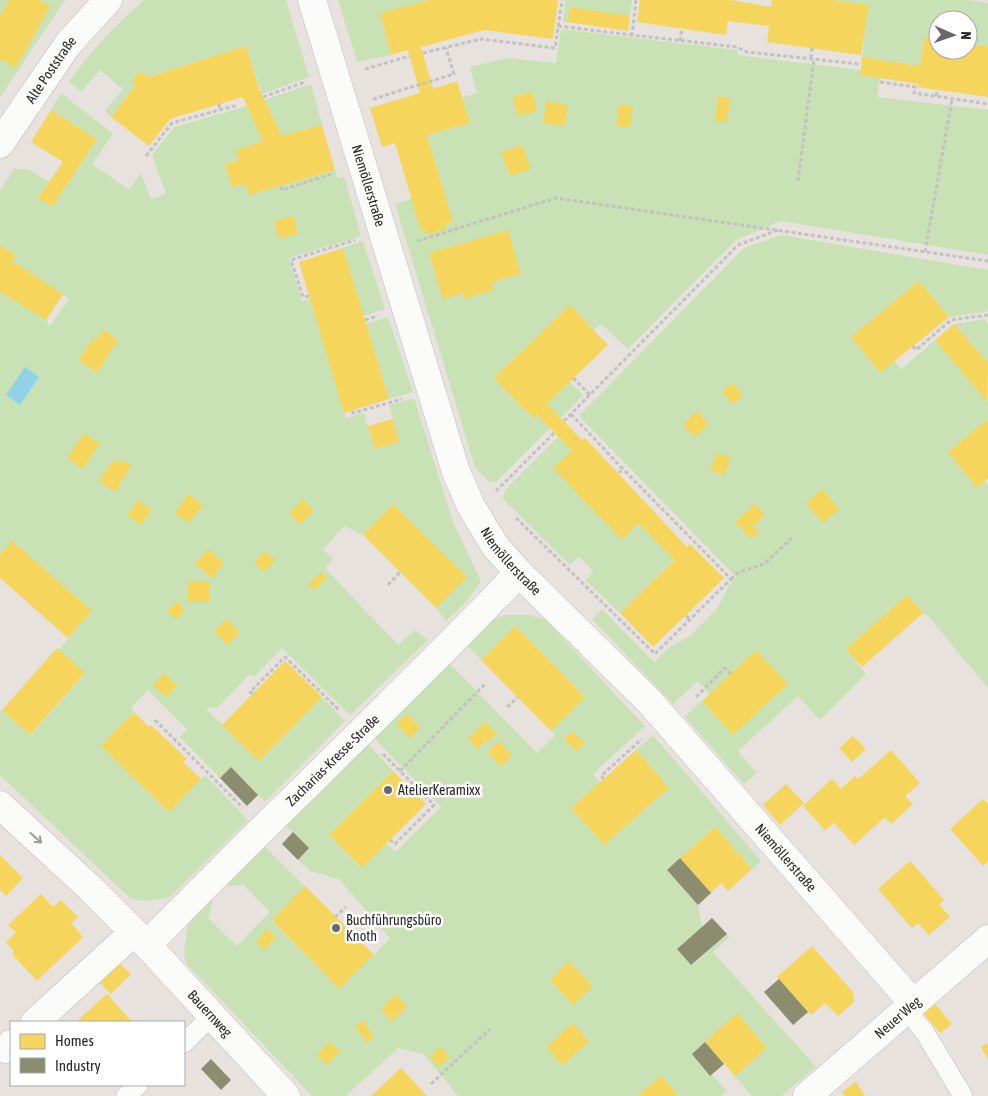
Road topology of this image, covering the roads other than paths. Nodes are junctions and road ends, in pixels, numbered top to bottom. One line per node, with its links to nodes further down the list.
1 (108, 0): 3 (street, Alte Poststraße)
2 (312, 0): 4 (street, Niemöllerstraße)
3 (0, 144)
4 (519, 573): 7 (street, Zacharias-Kresse-Straße); 8 (street, Niemöllerstraße)
5 (0, 805): 7 (street, Bauernweg, one-way to 7)
6 (988, 938): 8 (street, Neuer Weg)
7 (140, 939): 9 (street, Bauernweg); 10 (street)
8 (910, 1006): 13 (street, Neuer Weg); 16 (lane)
9 (212, 1016): 11 (lane); 15 (street, Bauernweg)
10 (36, 1021)
11 (185, 1042)
12 (137, 1086): 14 (lane)
13 (812, 1094)
14 (126, 1096)
15 (286, 1096)
16 (963, 1096)

